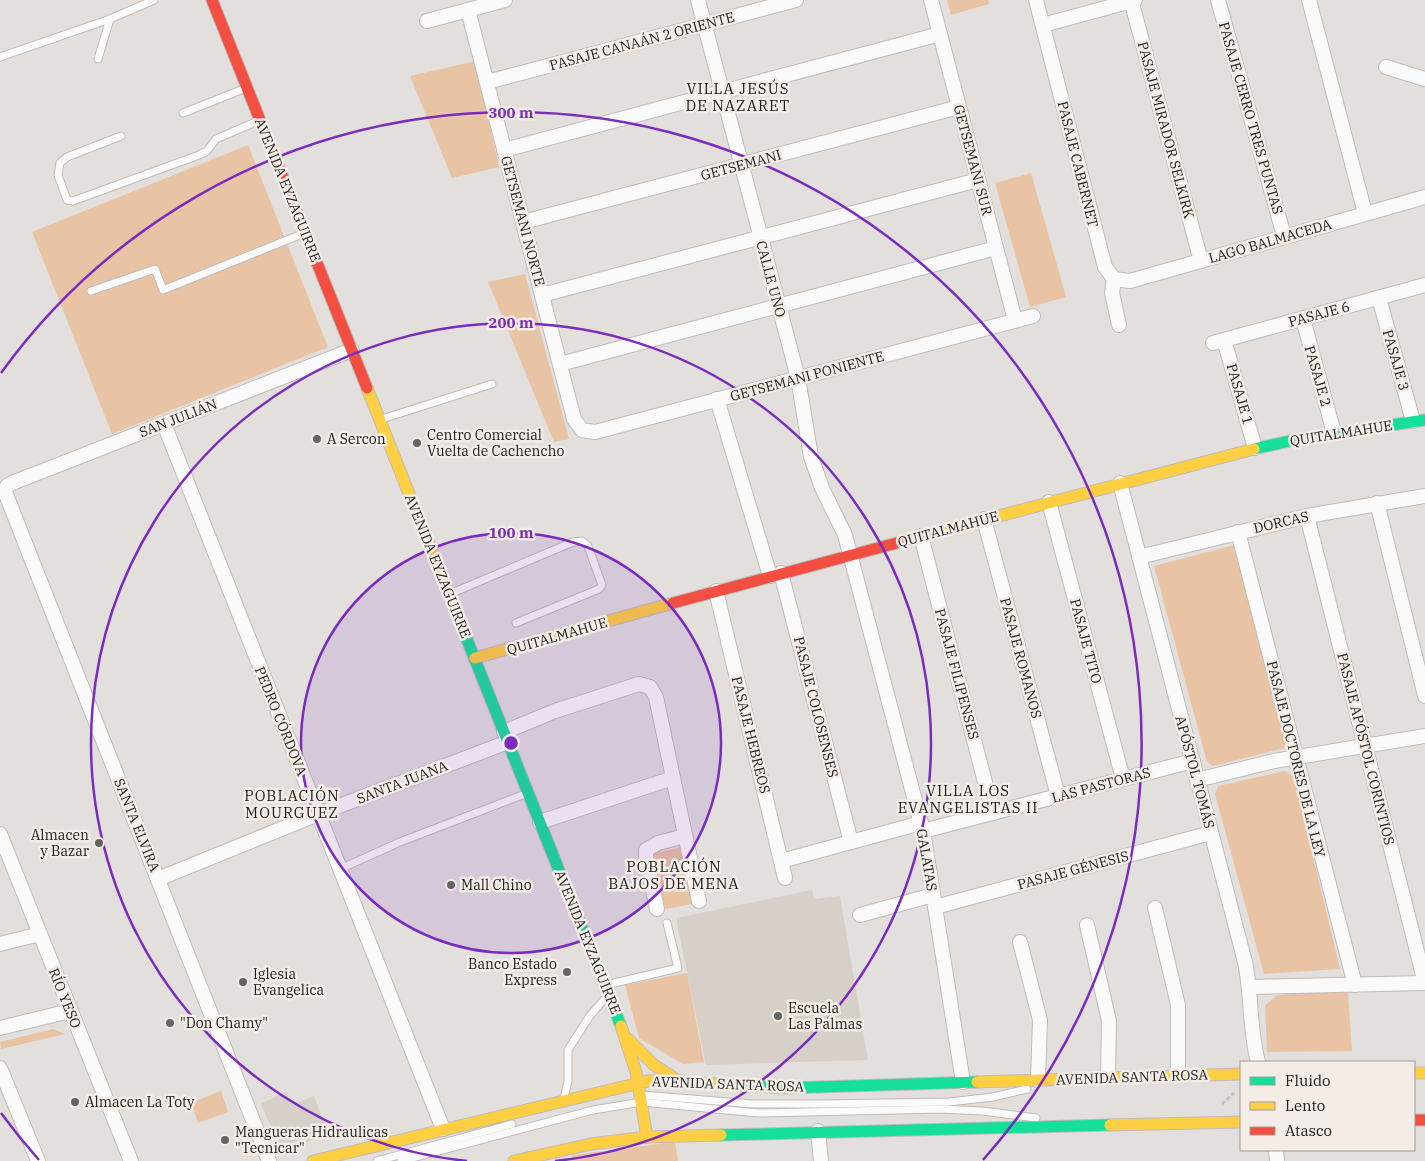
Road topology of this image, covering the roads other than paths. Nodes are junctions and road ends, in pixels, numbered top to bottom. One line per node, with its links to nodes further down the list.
1 (154, 0): 12 (lane)
2 (212, 0): 22 (main road, AVENIDA EYZAGUIRRE)
3 (505, 0): 11 (street)
4 (698, 0): 14 (street, CALLE UNO)
5 (796, 0): 14 (street, PASAJE CANAÁN 2 ORIENTE)
6 (931, 0): 16 (street, GETSEMANI SUR)
7 (1036, 0): 15 (street, PASAJE CABERNET)
8 (1132, 0): 15 (street); 38 (street, PASAJE MIRADOR SELKIRK)
9 (1218, 0): 35 (street, PASAJE CERRO TRES PUNTAS)
10 (1309, 0): 32 (street)
11 (468, 10): 13 (street); 21 (street, GETSEMANI NORTE)
12 (110, 19): 17 (lane); 18 (lane)
13 (427, 21)
14 (704, 24): 21 (street, PASAJE CANAÁN 2 ORIENTE); 23 (street, CALLE UNO)
15 (1043, 26): 39 (street, PASAJE CABERNET)
16 (940, 34): 23 (street); 24 (street, GETSEMANI SUR)
17 (0, 57)
18 (98, 60)
19 (1386, 67): 20 (street)
20 (1425, 79)
21 (487, 82): 28 (street, GETSEMANI NORTE)
22 (247, 87): 25 (lane); 26 (main road, AVENIDA EYZAGUIRRE)
23 (722, 92): 28 (street); 29 (street, CALLE UNO)
24 (959, 107): 29 (street, GETSEMANI); 30 (street, GETSEMANI SUR)
25 (184, 113)
26 (260, 121): 27 (lane); 34 (main road, AVENIDA EYZAGUIRRE)
27 (121, 136)
28 (504, 150): 33 (street, GETSEMANI NORTE)
29 (741, 165): 33 (street, GETSEMANI); 36 (street, CALLE UNO)
30 (978, 180): 36 (street); 37 (street, GETSEMANI SUR)
31 (1425, 197): 32 (street, LAGO BALMACEDA)
32 (1365, 213): 35 (street, LAGO BALMACEDA)
33 (523, 222): 42 (street, GETSEMANI NORTE)
34 (305, 233): 41 (lane); 50 (main road, AVENIDA EYZAGUIRRE)
35 (1284, 236): 38 (street, LAGO BALMACEDA)
36 (760, 237): 42 (street); 44 (street, CALLE UNO)
37 (996, 248): 44 (street); 47 (street, GETSEMANI SUR)
38 (1201, 261): 39 (street, LAGO BALMACEDA)
39 (1114, 279): 48 (street, PASAJE CABERNET)
40 (1425, 285): 43 (street, PASAJE 6)
41 (91, 291)
42 (542, 295): 51 (street, GETSEMANI NORTE)
43 (1379, 298): 46 (street, PASAJE 6); 56 (street, PASAJE 3)
44 (779, 306): 51 (street); 52 (street, CALLE UNO)
45 (1032, 316): 47 (street, GETSEMANI PONIENTE)
46 (1302, 319): 49 (street, PASAJE 6); 59 (street, PASAJE 2)
47 (1015, 320): 52 (street, GETSEMANI PONIENTE)
48 (1119, 325)
49 (1218, 342): 60 (street, PASAJE 1)
50 (352, 350): 55 (main road, AVENIDA EYZAGUIRRE); 57 (street, SAN JULIÁN)
51 (560, 364): 58 (street, GETSEMANI NORTE)
52 (798, 378): 54 (street, GETSEMANI PONIENTE); 70 (street, CALLE UNO)
53 (492, 384): 55 (lane)
54 (717, 399): 58 (street, GETSEMANI PONIENTE); 72 (street, PASAJE COLOSENSES)
55 (380, 420): 74 (main road, AVENIDA EYZAGUIRRE)
56 (1419, 420): 59 (main road, QUITALMAHUE)
57 (164, 424): 62 (street, SAN JULIÁN); 89 (street, PEDRO CÓRDOVA)
58 (582, 430)
59 (1334, 433): 60 (main road, QUITALMAHUE)
60 (1255, 448): 61 (main road, QUITALMAHUE)
61 (1120, 483): 64 (main road, QUITALMAHUE); 71 (street, APÓSTOL TOMÁS)
62 (6, 489): 100 (street, SANTA ELVIRA)
63 (1425, 496): 65 (street, DORCAS)
64 (1049, 502): 67 (main road, QUITALMAHUE); 84 (street, PASAJE TITO)
65 (1376, 504): 66 (street, DORCAS); 77 (street)
66 (1306, 516): 68 (street, DORCAS); 80 (street, PASAJE APÓSTOL CORINTIOS)
67 (984, 519): 69 (main road, QUITALMAHUE); 87 (street, PASAJE ROMANOS)
68 (1238, 532): 71 (street, DORCAS); 81 (street, PASAJE DOCTORES DE LA LEY)
69 (921, 536): 70 (main road, QUITALMAHUE); 88 (street, PASAJE FILIPENSES)
70 (850, 555): 72 (main road, QUITALMAHUE); 91 (street, GALATAS)
71 (1139, 557): 82 (street, APÓSTOL TOMÁS)
72 (776, 574): 73 (main road, QUITALMAHUE); 95 (street, PASAJE COLOSENSES)
73 (716, 591): 76 (main road, QUITALMAHUE); 96 (street, PASAJE HEBREOS)
74 (449, 594): 75 (lane); 76 (main road, AVENIDA EYZAGUIRRE)
75 (516, 623)
76 (475, 658): 79 (main road, AVENIDA EYZAGUIRRE)
77 (1425, 696)
78 (1425, 736): 80 (street)
79 (506, 737): 83 (street, SANTA JUANA); 86 (main road, AVENIDA EYZAGUIRRE); 89 (street, SANTA JUANA)
80 (1365, 746): 81 (street); 111 (street, PASAJE APÓSTOL CORINTIOS)
81 (1296, 757): 85 (street); 112 (street, PASAJE DOCTORES DE LA LEY)
82 (1193, 761): 84 (street, LAS PASTORAS); 85 (street, APÓSTOL TOMÁS)
83 (673, 778): 90 (street); 94 (street)
84 (1123, 779): 87 (street, LAS PASTORAS)
85 (1198, 780): 92 (street, APÓSTOL TOMÁS)
86 (528, 792): 90 (main road, AVENIDA EYZAGUIRRE); 98 (lane)
87 (1058, 796): 88 (street, LAS PASTORAS)
88 (993, 813): 91 (street, LAS PASTORAS)
89 (318, 814): 98 (street, PEDRO CÓRDOVA); 100 (street, SANTA JUANA)
90 (540, 822): 114 (main road, AVENIDA EYZAGUIRRE)
91 (922, 827): 95 (street, LAS PASTORAS); 102 (street, GALATAS)
92 (1211, 833): 102 (street, PASAJE GÉNESIS); 113 (street, APÓSTOL TOMÁS)
93 (0, 834): 97 (street, RÍO YESO)
94 (685, 836): 101 (street); 104 (street)
95 (851, 842): 96 (street, LAS PASTORAS)
96 (781, 861): 99 (street, PASAJE HEBREOS)
97 (5, 862): 108 (street, RÍO YESO)
98 (340, 869): 132 (street, PEDRO CÓRDOVA)
99 (785, 878)
100 (158, 879): 138 (street, SANTA ELVIRA)
101 (699, 901)
102 (934, 901): 105 (street, PASAJE GÉNESIS); 127 (street, GALATAS)
103 (1155, 908): 121 (street)
104 (657, 909)
105 (860, 915)
106 (667, 923): 114 (lane)
107 (1087, 925): 122 (street)
108 (40, 934): 110 (street); 115 (street, RÍO YESO)
109 (1020, 942): 125 (street)
110 (0, 944)
111 (1425, 983): 112 (street)
112 (1354, 985): 113 (street)
113 (1250, 987): 118 (street, APÓSTOL TOMÁS)
114 (607, 990): 117 (main road, AVENIDA EYZAGUIRRE); 128 (lane)
115 (70, 1011): 116 (street); 137 (street, RÍO YESO)
116 (0, 1028)
117 (625, 1036): 124 (main road); 126 (main road, AVENIDA EYZAGUIRRE)
118 (1258, 1061)
119 (0, 1068): 136 (street)
120 (1240, 1074): 121 (main road, AVENIDA SANTA ROSA)
121 (1178, 1075): 122 (main road, AVENIDA SANTA ROSA)
122 (1108, 1077): 123 (main road, AVENIDA SANTA ROSA)
123 (1061, 1079): 125 (main road, AVENIDA SANTA ROSA); 129 (lane)
124 (677, 1080): 126 (main road, AVENIDA SANTA ROSA); 127 (main road, AVENIDA SANTA ROSA)
125 (1038, 1080): 127 (main road, AVENIDA SANTA ROSA)
126 (639, 1082): 128 (main road, AVENIDA SANTA ROSA); 129 (main road, AVENIDA EYZAGUIRRE)
127 (963, 1082)
128 (564, 1099): 132 (main road, AVENIDA SANTA ROSA)
129 (641, 1099): 131 (lane); 134 (main road, AVENIDA EYZAGUIRRE); 140 (lane); 141 (lane)
130 (1240, 1122): 131 (main road)
131 (1072, 1125): 133 (main road)
132 (443, 1129): 139 (main road, AVENIDA SANTA ROSA)
133 (818, 1131): 134 (main road); 143 (street)
134 (648, 1137): 135 (main road)
135 (565, 1155): 142 (main road)
136 (38, 1161)
137 (130, 1161)
138 (269, 1161)
139 (313, 1161)
140 (378, 1161)
141 (400, 1161)
142 (514, 1161)
143 (821, 1161)

